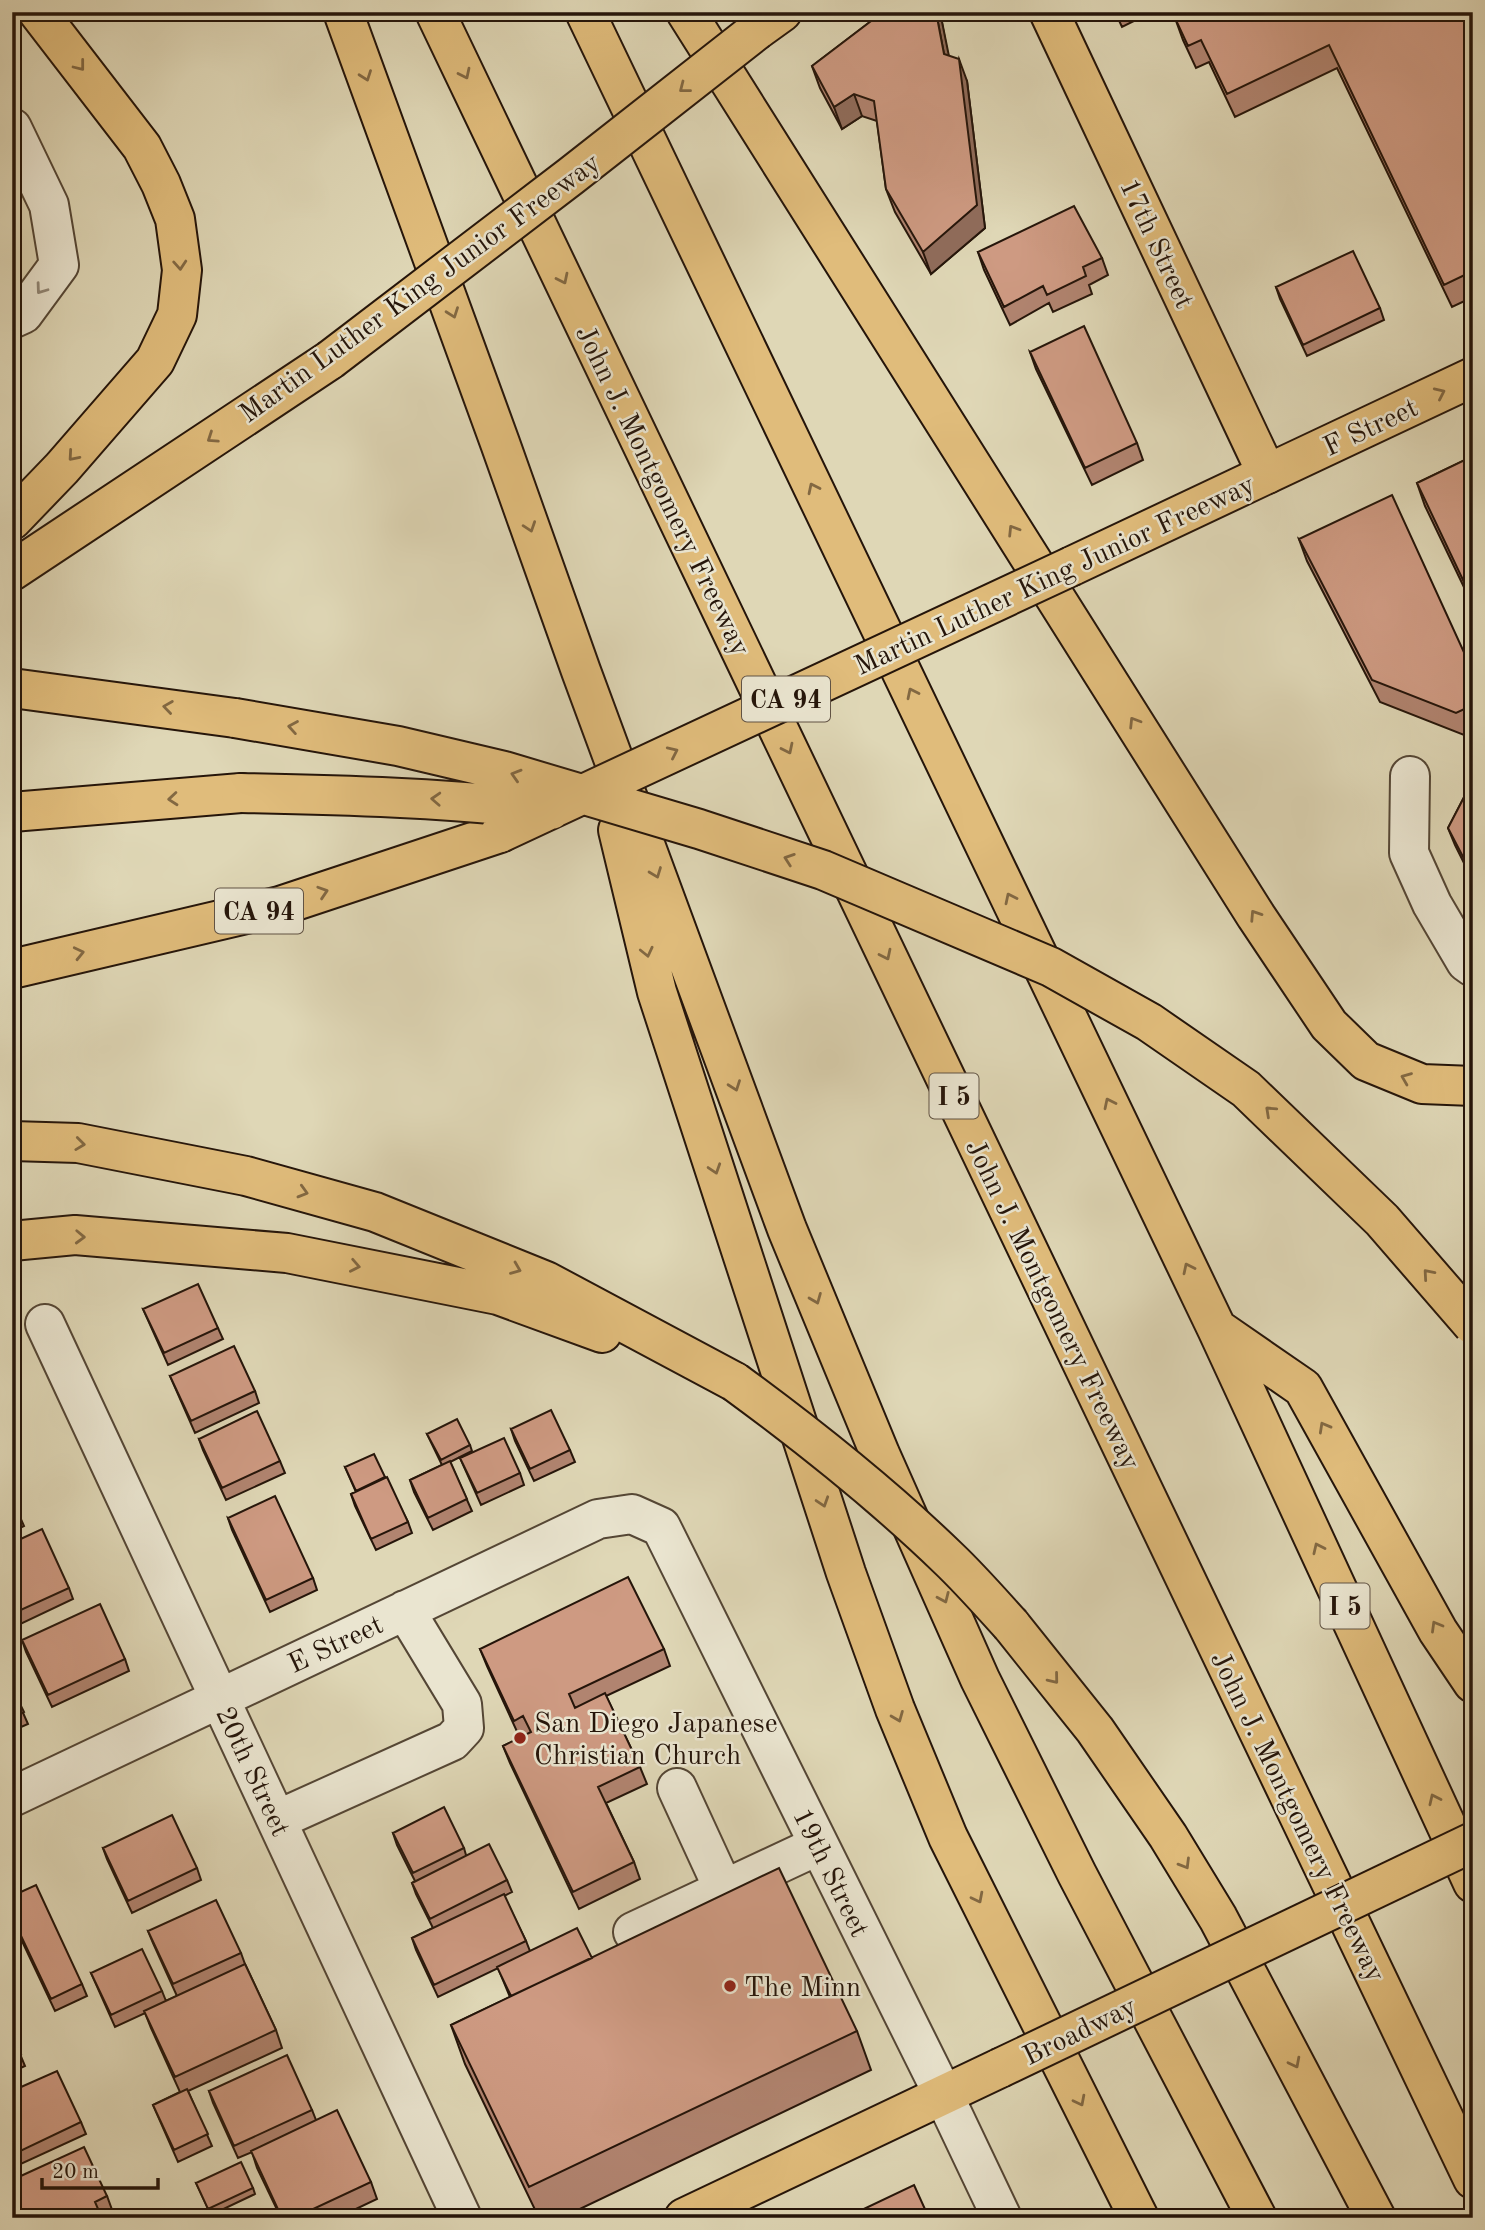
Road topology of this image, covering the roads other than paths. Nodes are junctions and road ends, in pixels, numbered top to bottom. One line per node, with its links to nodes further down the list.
1 (38, 12): 12 (main road, one-way to 12)
2 (343, 12): 14 (main road, one-way to 14)
3 (435, 12): 41 (main road, John J. Montgomery Freeway / I 5, one-way to 41)
4 (585, 12): 26 (main road, I 5, one-way to 4)
5 (686, 12): 21 (main road, one-way to 5)
6 (1049, 12): 11 (main road, 17th Street)
7 (769, 21): 13 (main road, Martin Luther King Junior Freeway, one-way to 13, bridge)
8 (12, 128): 9 (street, one-way to 9)
9 (12, 319)
10 (1473, 377): 11 (main road, F Street, one-way to 10)
11 (1267, 474): 20 (main road, Martin Luther King Junior Freeway / CA 94, one-way to 11, bridge)
12 (12, 520)
13 (12, 571)
14 (580, 671): 45 (main road, one-way to 45); 46 (main road, one-way to 46)
15 (12, 688): 18 (main road, one-way to 15, bridge)
16 (1410, 776): 19 (street)
17 (12, 812): 18 (main road, one-way to 17, bridge)
18 (699, 829): 25 (main road, one-way to 18, bridge)
19 (1473, 967)
20 (12, 969)
21 (1473, 1086)
22 (12, 1141): 27 (main road, one-way to 27)
23 (12, 1241): 27 (main road, one-way to 27)
24 (46, 1324): 31 (street, 20th Street)
25 (1473, 1325)
26 (1217, 1329): 30 (main road, one-way to 26); 37 (main road, I 5, one-way to 26)
27 (735, 1382): 47 (main road, one-way to 47, bridge)
28 (661, 1527): 29 (street, E Street); 36 (street, 19th Street)
29 (405, 1611): 31 (street, E Street); 34 (street)
30 (1473, 1683)
31 (220, 1698): 33 (street, E Street); 34 (street, 20th Street)
32 (677, 1788): 38 (street)
33 (12, 1797)
34 (277, 1820): 42 (street, 20th Street)
35 (1473, 1842): 40 (main road, Broadway, bridge)
36 (819, 1845): 38 (street); 40 (street, 19th Street)
37 (1473, 1883)
38 (724, 1890): 39 (street)
39 (633, 1932)
40 (943, 2095): 43 (main road, Broadway); 44 (street, 19th Street)
41 (1473, 2179)
42 (462, 2218)
43 (684, 2218)
44 (1002, 2218)
45 (1139, 2218)
46 (1257, 2218)
47 (1376, 2218)

